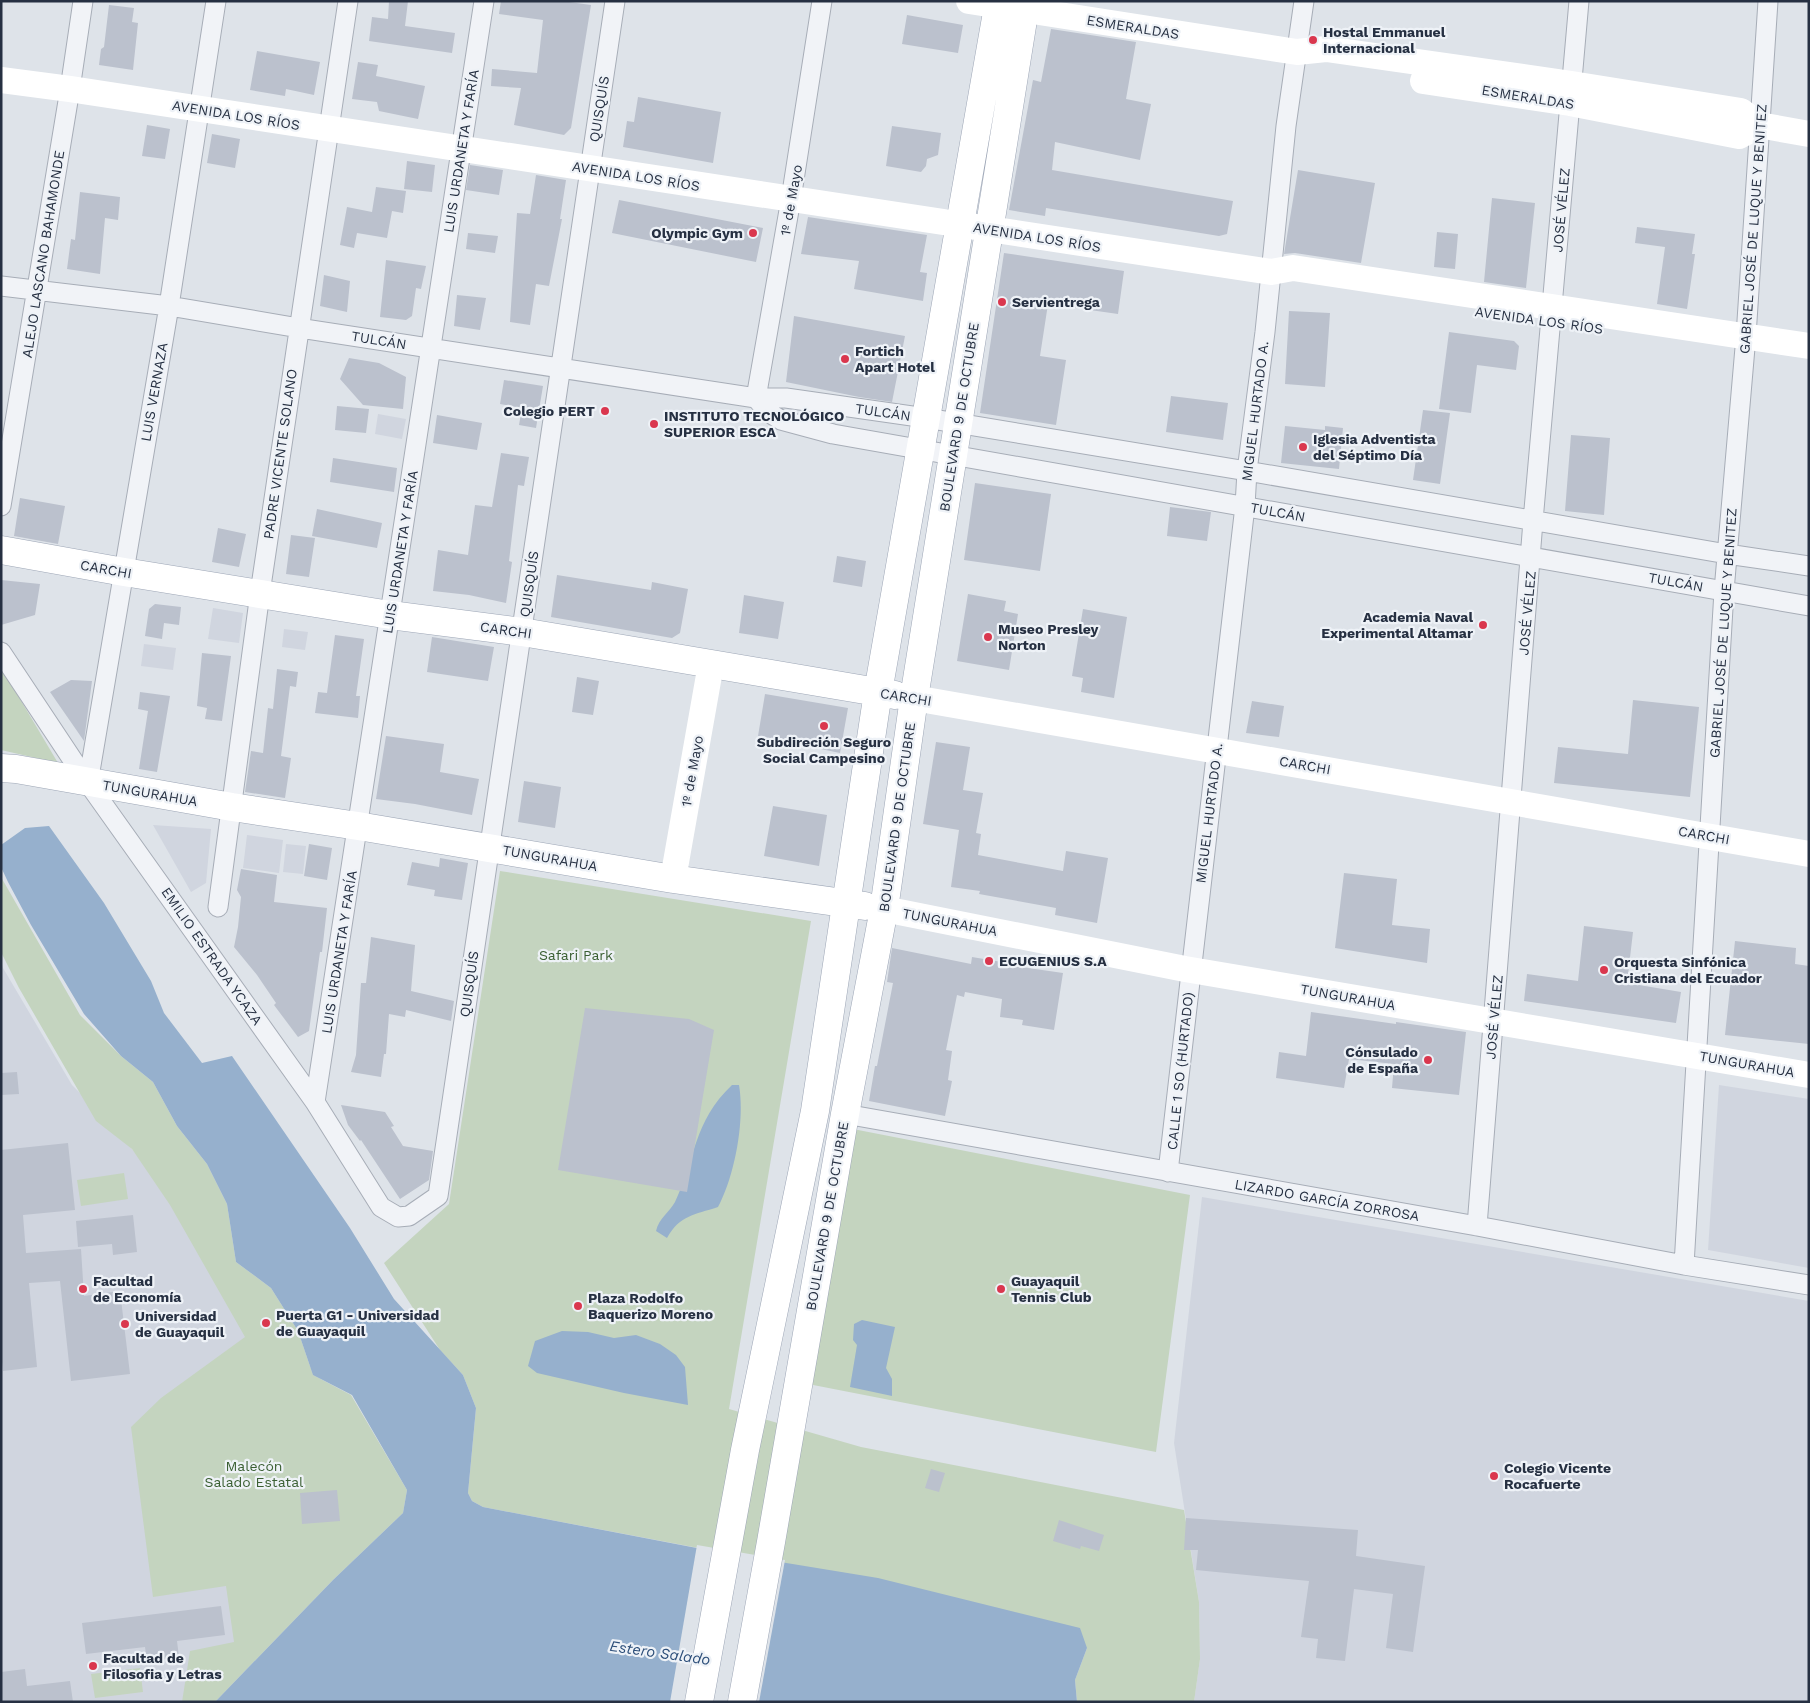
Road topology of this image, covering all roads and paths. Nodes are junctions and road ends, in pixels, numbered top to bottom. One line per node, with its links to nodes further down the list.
1 (83, 1): 14 (street, ALEJO LASCANO BAHAMONDE)
2 (216, 1): 16 (street, LUIS VERNAZA)
3 (348, 1): 18 (street, PADRE VICENTE SOLANO)
4 (484, 1): 20 (street, LUIS URDANETA Y FARÍA)
5 (615, 1): 21 (street, QUISQUÍS)
6 (822, 1): 22 (street, 1º de Mayo)
7 (969, 1): 11 (main road, ESMERALDAS)
8 (1304, 1): 12 (street, MIGUEL HURTADO A.)
9 (1579, 1): 15 (street, JOSÉ VÉLEZ)
10 (1768, 1): 17 (street, GABRIEL JOSÉ DE LUQUE Y BENITEZ)
11 (1012, 5): 12 (main road, ESMERALDAS); 23 (main road); 24 (main road, BOULEVARD 9 DE OCTUBRE)
12 (1297, 52): 15 (main road, ESMERALDAS); 25 (street, MIGUEL HURTADO A.)
13 (1, 80): 14 (main road, AVENIDA LOS RÍOS)
14 (70, 89): 16 (main road, AVENIDA LOS RÍOS); 27 (street, ALEJO LASCANO BAHAMONDE)
15 (1571, 94): 17 (main road, ESMERALDAS); 29 (street, JOSÉ VÉLEZ)
16 (199, 110): 18 (main road, AVENIDA LOS RÍOS); 28 (street, LUIS VERNAZA)
17 (1758, 125): 19 (main road, ESMERALDAS); 31 (street, GABRIEL JOSÉ DE LUQUE Y BENITEZ)
18 (329, 129): 20 (main road, AVENIDA LOS RÍOS); 30 (street, PADRE VICENTE SOLANO)
19 (1809, 134)
20 (462, 150): 21 (main road, AVENIDA LOS RÍOS); 33 (street, LUIS URDANETA Y FARÍA)
21 (590, 169): 22 (main road, AVENIDA LOS RÍOS); 35 (street, QUISQUÍS)
22 (791, 199): 23 (main road, AVENIDA LOS RÍOS); 36 (street, 1º de Mayo)
23 (960, 225): 24 (main road, AVENIDA LOS RÍOS); 37 (main road)
24 (989, 230): 25 (main road, AVENIDA LOS RÍOS); 38 (main road, BOULEVARD 9 DE OCTUBRE)
25 (1270, 272): 29 (main road, AVENIDA LOS RÍOS); 41 (street, MIGUEL HURTADO A.)
26 (1, 286): 27 (street, TULCÁN)
27 (36, 291): 28 (street, TULCÁN); 42 (street, ALEJO LASCANO BAHAMONDE)
28 (168, 306): 30 (street, TULCÁN); 49 (street, LUIS VERNAZA)
29 (1552, 315): 31 (main road, AVENIDA LOS RÍOS); 44 (street, JOSÉ VÉLEZ)
30 (299, 328): 33 (street, TULCÁN); 51 (street, PADRE VICENTE SOLANO)
31 (1746, 343): 32 (main road, AVENIDA LOS RÍOS); 34 (main road, AVENIDA LOS RÍOS); 46 (street, GABRIEL JOSÉ DE LUQUE Y BENITEZ)
32 (1809, 346)
33 (431, 348): 35 (street, TULCÁN); 53 (street, LUIS URDANETA Y FARÍA)
34 (1809, 360)
35 (560, 367): 36 (street, TULCÁN); 54 (street, QUISQUÍS)
36 (756, 398): 37 (street, TULCÁN); 39 (street, TULCÁN)
37 (926, 418): 38 (street, TULCÁN); 39 (main road)
38 (958, 423): 40 (main road, BOULEVARD 9 DE OCTUBRE); 41 (street, TULCÁN)
39 (921, 449): 40 (street, TULCÁN); 57 (main road)
40 (953, 455): 43 (street, TULCÁN); 58 (main road, BOULEVARD 9 DE OCTUBRE)
41 (1247, 471): 43 (street, MIGUEL HURTADO A.); 44 (street, TULCÁN)
42 (1, 506)
43 (1245, 506): 47 (street, TULCÁN); 59 (street, MIGUEL HURTADO A.)
44 (1534, 521): 46 (street, TULCÁN); 47 (street, JOSÉ VÉLEZ)
45 (1, 550): 49 (main road, CARCHI)
46 (1728, 554): 48 (street, TULCÁN); 50 (street, GABRIEL JOSÉ DE LUQUE Y BENITEZ)
47 (1532, 557): 50 (street, TULCÁN); 62 (street, JOSÉ VÉLEZ)
48 (1809, 566)
49 (124, 572): 51 (main road, CARCHI); 61 (street, LUIS VERNAZA)
50 (1724, 591): 52 (street, TULCÁN); 65 (street, GABRIEL JOSÉ DE LUQUE Y BENITEZ)
51 (260, 593): 53 (main road, CARCHI); 63 (street, PADRE VICENTE SOLANO)
52 (1809, 606)
53 (390, 614): 54 (main road, CARCHI); 64 (street, LUIS URDANETA Y FARÍA)
54 (522, 632): 56 (main road, CARCHI); 66 (street, QUISQUÍS)
55 (1, 652): 61 (street, EMILIO ESTRADA YCAZA)
56 (712, 664): 57 (main road, CARCHI); 68 (main road, 1º de Mayo)
57 (878, 692): 58 (main road, CARCHI); 69 (main road)
58 (914, 698): 59 (main road, CARCHI); 71 (main road, BOULEVARD 9 DE OCTUBRE)
59 (1217, 749): 62 (main road, CARCHI); 72 (street, MIGUEL HURTADO A.)
60 (1, 768): 61 (main road, TUNGURAHUA)
61 (88, 783): 63 (main road, TUNGURAHUA); 76 (street, EMILIO ESTRADA YCAZA)
62 (1511, 800): 65 (main road, CARCHI); 73 (street, JOSÉ VÉLEZ)
63 (232, 807): 64 (main road, TUNGURAHUA); 70 (street, PADRE VICENTE SOLANO)
64 (358, 826): 66 (main road, TUNGURAHUA); 76 (street, LUIS URDANETA Y FARÍA)
65 (1711, 837): 67 (main road, CARCHI); 74 (street, GABRIEL JOSÉ DE LUQUE Y BENITEZ)
66 (490, 848): 68 (main road, TUNGURAHUA); 79 (street, QUISQUÍS)
67 (1809, 854)
68 (673, 879): 69 (main road, TUNGURAHUA)
69 (848, 903): 71 (main road, TUNGURAHUA); 83 (main road)
70 (218, 907)
71 (884, 909): 72 (main road, TUNGURAHUA); 77 (main road, BOULEVARD 9 DE OCTUBRE)
72 (1191, 970): 73 (main road, TUNGURAHUA); 78 (street, CALLE 1 SO (HURTADO))
73 (1494, 1021): 74 (main road, TUNGURAHUA); 80 (street, JOSÉ VÉLEZ)
74 (1697, 1056): 75 (main road, TUNGURAHUA); 81 (street, GABRIEL JOSÉ DE LUQUE Y BENITEZ)
75 (1809, 1075)
76 (316, 1102): 79 (street, EMILIO ESTRADA YCAZA)
77 (845, 1114): 78 (street, LIZARDO GARCÍA ZORROSA); 84 (main road, BOULEVARD 9 DE OCTUBRE)
78 (1168, 1172): 80 (street, LIZARDO GARCÍA ZORROSA)
79 (438, 1196)
80 (1476, 1226): 81 (street, LIZARDO GARCÍA ZORROSA)
81 (1684, 1265): 82 (street, LIZARDO GARCÍA ZORROSA)
82 (1809, 1285)
83 (699, 1702)
84 (742, 1702)

